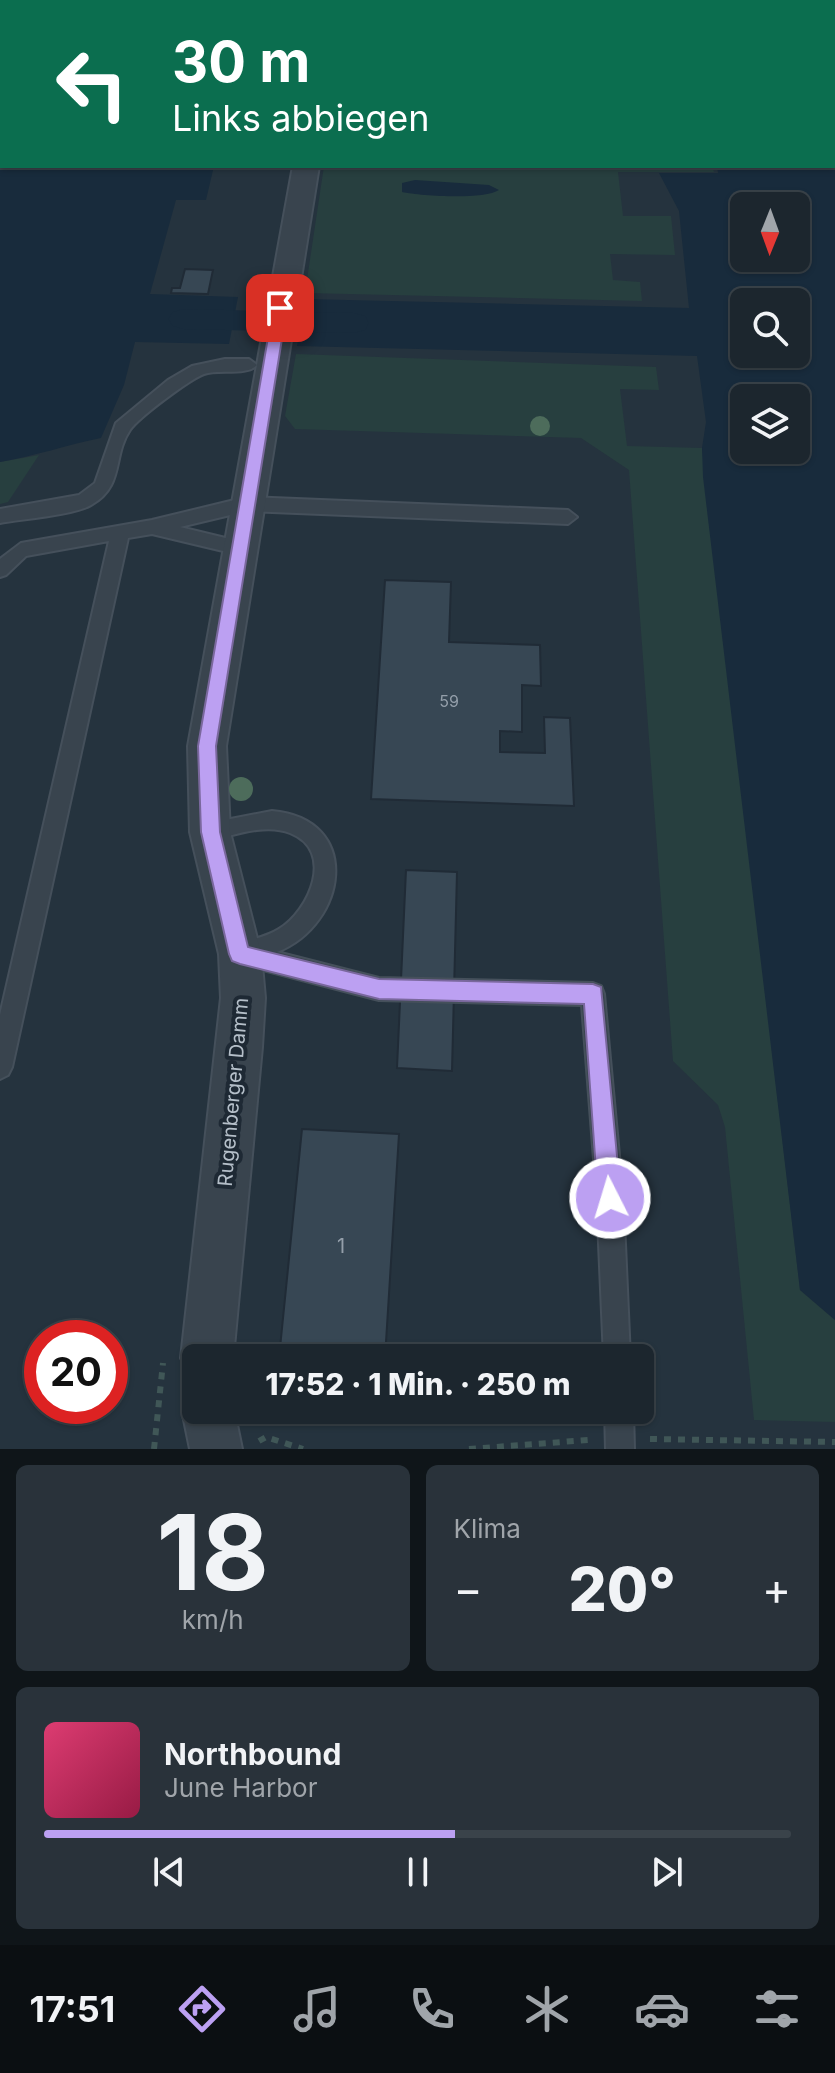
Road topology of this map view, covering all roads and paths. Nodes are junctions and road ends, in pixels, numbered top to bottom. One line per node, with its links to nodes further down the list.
1 (306, 168): 2 (street, Rugenberger Damm)
2 (261, 360): 3 (street, Rugenberger Damm); 4 (lane)
3 (247, 504): 5 (lane); 6 (lane); 8 (street, Rugenberger Damm)
4 (0, 516)
5 (568, 517)
6 (152, 527): 7 (lane); 8 (lane)
7 (120, 533): 9 (lane); 12 (lane)
8 (240, 548): 10 (street, Rugenberger Damm)
9 (0, 570)
10 (210, 832): 11 (street, Rugenberger Damm); 11 (lane)
11 (240, 954): 13 (street, Rugenberger Damm); 14 (lane)
12 (0, 1067)
13 (208, 1344)
14 (616, 1344)
15 (219, 1424): 19 (street)
16 (619, 1424): 21 (lane)
17 (737, 1441): 18 (path)
18 (835, 1442)
19 (236, 1446): 20 (path)
20 (303, 1449)
21 (620, 1449)

